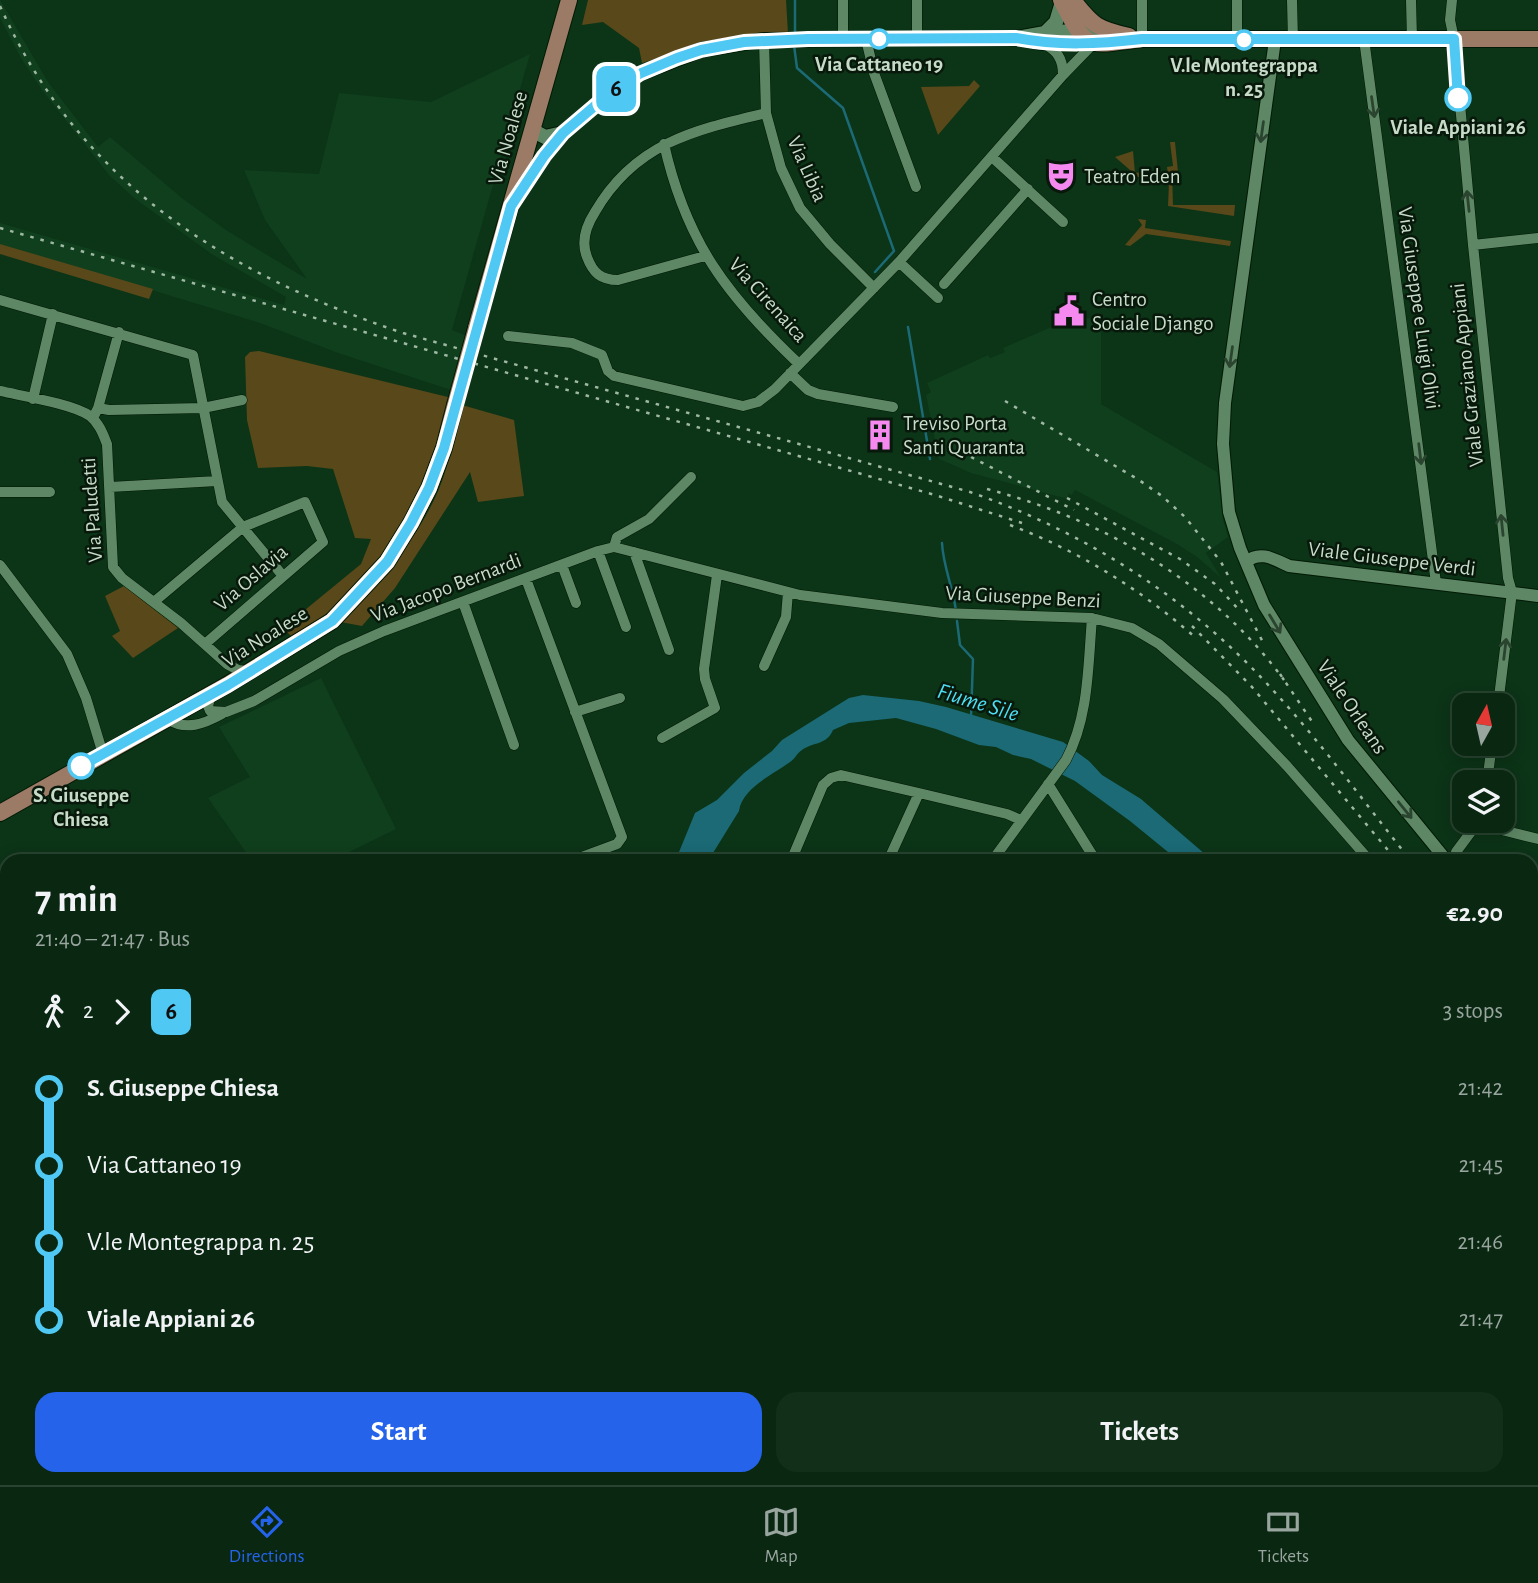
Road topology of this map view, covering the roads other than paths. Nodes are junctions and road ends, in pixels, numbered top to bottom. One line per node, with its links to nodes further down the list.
1 (569, 0): 27 (main road, Via Noalese)
2 (843, 0): 13 (street)
3 (917, 0): 15 (street)
4 (1142, 0): 16 (street)
5 (1237, 0): 22 (street)
6 (1292, 0): 24 (street)
7 (1411, 0): 18 (street)
8 (1452, 0): 19 (street, Viale Graziano Appiani)
9 (1065, 1): 10 (main road); 11 (main road); 12 (main road)
10 (1097, 36): 11 (main road); 16 (main road); 25 (street)
11 (1078, 37): 12 (main road); 25 (street)
12 (1044, 38): 15 (main road); 25 (street)
13 (844, 39): 14 (main road); 21 (main road)
14 (866, 39): 15 (main road); 31 (street)
15 (918, 39)
16 (1142, 39): 22 (main road)
17 (1364, 39): 18 (main road); 24 (main road); 70 (street, Via Giuseppe e Luigi Olivi, one-way to 70)
18 (1412, 39): 19 (main road)
19 (1454, 39): 20 (main road); 36 (street, Viale Graziano Appiani, one-way to 19)
20 (1538, 39)
21 (771, 40): 26 (street, Via Libia); 28 (main road)
22 (1237, 40): 23 (main road)
23 (1275, 40): 24 (main road); 63 (street, Viale Orleans, one-way to 63)
24 (1293, 40)
25 (1064, 73): 30 (street)
26 (766, 113): 29 (street); 40 (street, Via Libia)
27 (532, 130): 28 (main road); 33 (main road, Via Noalese)
28 (563, 133): 33 (main road)
29 (664, 144): 37 (street, Via Cirenaica); 37 (street)
30 (992, 157): 32 (street); 38 (street)
31 (916, 187)
32 (1028, 189): 34 (street); 39 (street)
33 (511, 206): 82 (main road, Via Noalese, bridge)
34 (1063, 222)
35 (1538, 238): 36 (street)
36 (1473, 245): 72 (street, Viale Graziano Appiani, one-way to 36)
37 (705, 256): 46 (street, Via Cirenaica)
38 (899, 262): 40 (street); 41 (street)
39 (944, 284)
40 (874, 288): 46 (street)
41 (938, 298)
42 (0, 300): 43 (street)
43 (53, 314): 44 (street); 49 (street)
44 (118, 332): 52 (street); 53 (street)
45 (508, 336): 47 (street)
46 (799, 363): 47 (street)
47 (790, 373): 51 (street)
48 (0, 391): 49 (street)
49 (33, 399): 53 (street)
50 (242, 400): 52 (street)
51 (893, 407)
52 (203, 408): 53 (street); 55 (street)
53 (96, 413): 56 (street, Via Paludetti)
54 (691, 477): 60 (street, Via Jacopo Bernardi)
55 (217, 481): 56 (street); 59 (street)
56 (110, 487): 74 (street, Via Paludetti)
57 (0, 492): 58 (street)
58 (50, 492)
59 (243, 527): 67 (street); 67 (street, Via Oslavia); 74 (street)
60 (614, 547): 61 (street, Via Jacopo Bernardi); 62 (street, Via Giuseppe Benzi)
61 (598, 551): 65 (street, Via Jacopo Bernardi); 78 (street)
62 (634, 552): 66 (street, Via Giuseppe Benzi); 80 (street)
63 (1246, 562): 70 (street, Viale Giuseppe Verdi); 105 (street, Viale Orleans, one-way to 105)
64 (0, 565): 68 (street)
65 (562, 565): 69 (street, Via Jacopo Bernardi); 76 (street)
66 (717, 575): 71 (street, Via Giuseppe Benzi); 89 (street)
67 (283, 576): 79 (street, Via Oslavia)
68 (5, 577): 91 (street)
69 (526, 579): 75 (street, Via Jacopo Bernardi); 87 (street)
70 (1436, 583): 72 (street, Viale Giuseppe Verdi)
71 (788, 592): 77 (street, Via Giuseppe Benzi); 81 (street)
72 (1512, 592): 73 (street, Viale Giuseppe Verdi); 83 (street, Viale Graziano Appiani, one-way to 72)
73 (1538, 596)
74 (155, 601): 79 (street, Via Paludetti)
75 (463, 602): 86 (street, Via Jacopo Bernardi); 90 (street)
76 (576, 603)
77 (1092, 618): 92 (street); 104 (street, Via Giuseppe Benzi)
78 (626, 627)
79 (205, 644): 82 (street, Via Paludetti)
80 (668, 650)
81 (764, 666)
82 (252, 671): 84 (main road, Via Noalese)
83 (1499, 693)
84 (211, 695): 86 (street); 88 (main road, Via Noalese)
85 (620, 698): 87 (street)
86 (226, 712): 88 (street, Via Jacopo Bernardi)
87 (575, 712): 99 (street)
88 (167, 719): 91 (main road, Via Noalese)
89 (662, 738)
90 (514, 745)
91 (103, 754): 94 (main road, Via Noalese)
92 (1051, 780): 95 (street); 103 (street)
93 (919, 793): 95 (street); 100 (street); 101 (street)
94 (0, 813)
95 (1021, 820): 102 (street)
96 (1515, 832): 98 (street)
97 (1470, 833): 106 (street)
98 (1538, 839)
99 (589, 854)
100 (794, 854)
101 (891, 854)
102 (997, 854)
103 (1092, 854)
104 (1364, 854)
105 (1445, 854)
106 (1456, 854)

